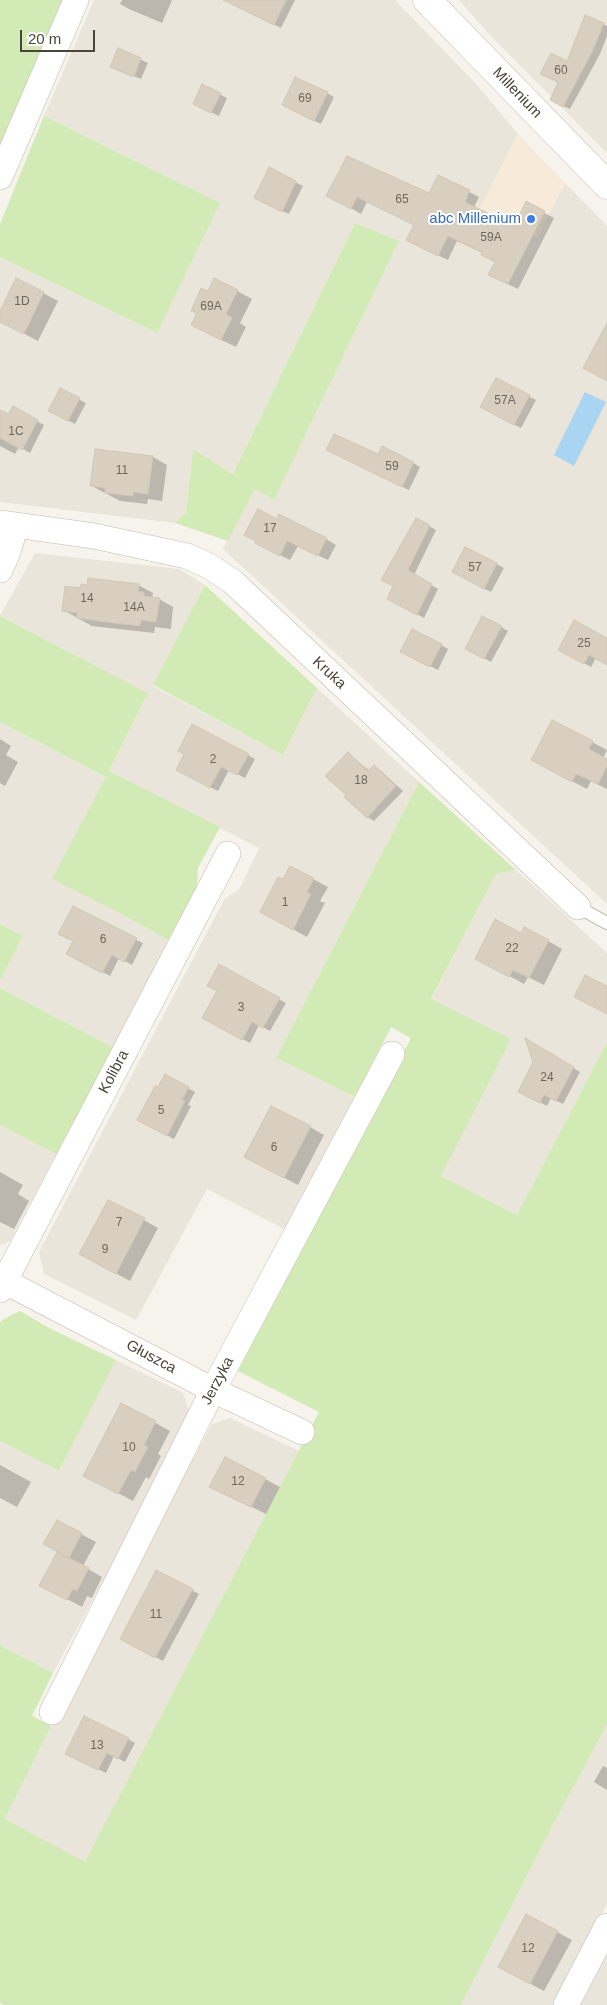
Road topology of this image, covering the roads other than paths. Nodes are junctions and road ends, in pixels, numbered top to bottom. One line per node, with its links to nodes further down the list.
1 (76, 0): 3 (street)
2 (427, 0): 4 (street, Millenium)
3 (0, 178)
4 (607, 186)
5 (8, 524): 6 (street); 8 (street, Kruka)
6 (0, 570)
7 (228, 854): 11 (street, Kolibra)
8 (578, 907): 9 (lane, Kruka)
9 (607, 923)
10 (392, 1054): 12 (street, Jerzyka)
11 (2, 1283): 12 (street, Głuszca)
12 (214, 1390): 13 (street, Głuszca); 14 (street, Jerzyka)
13 (302, 1432)
14 (52, 1712)
15 (607, 1926): 16 (street)
16 (566, 2005)

